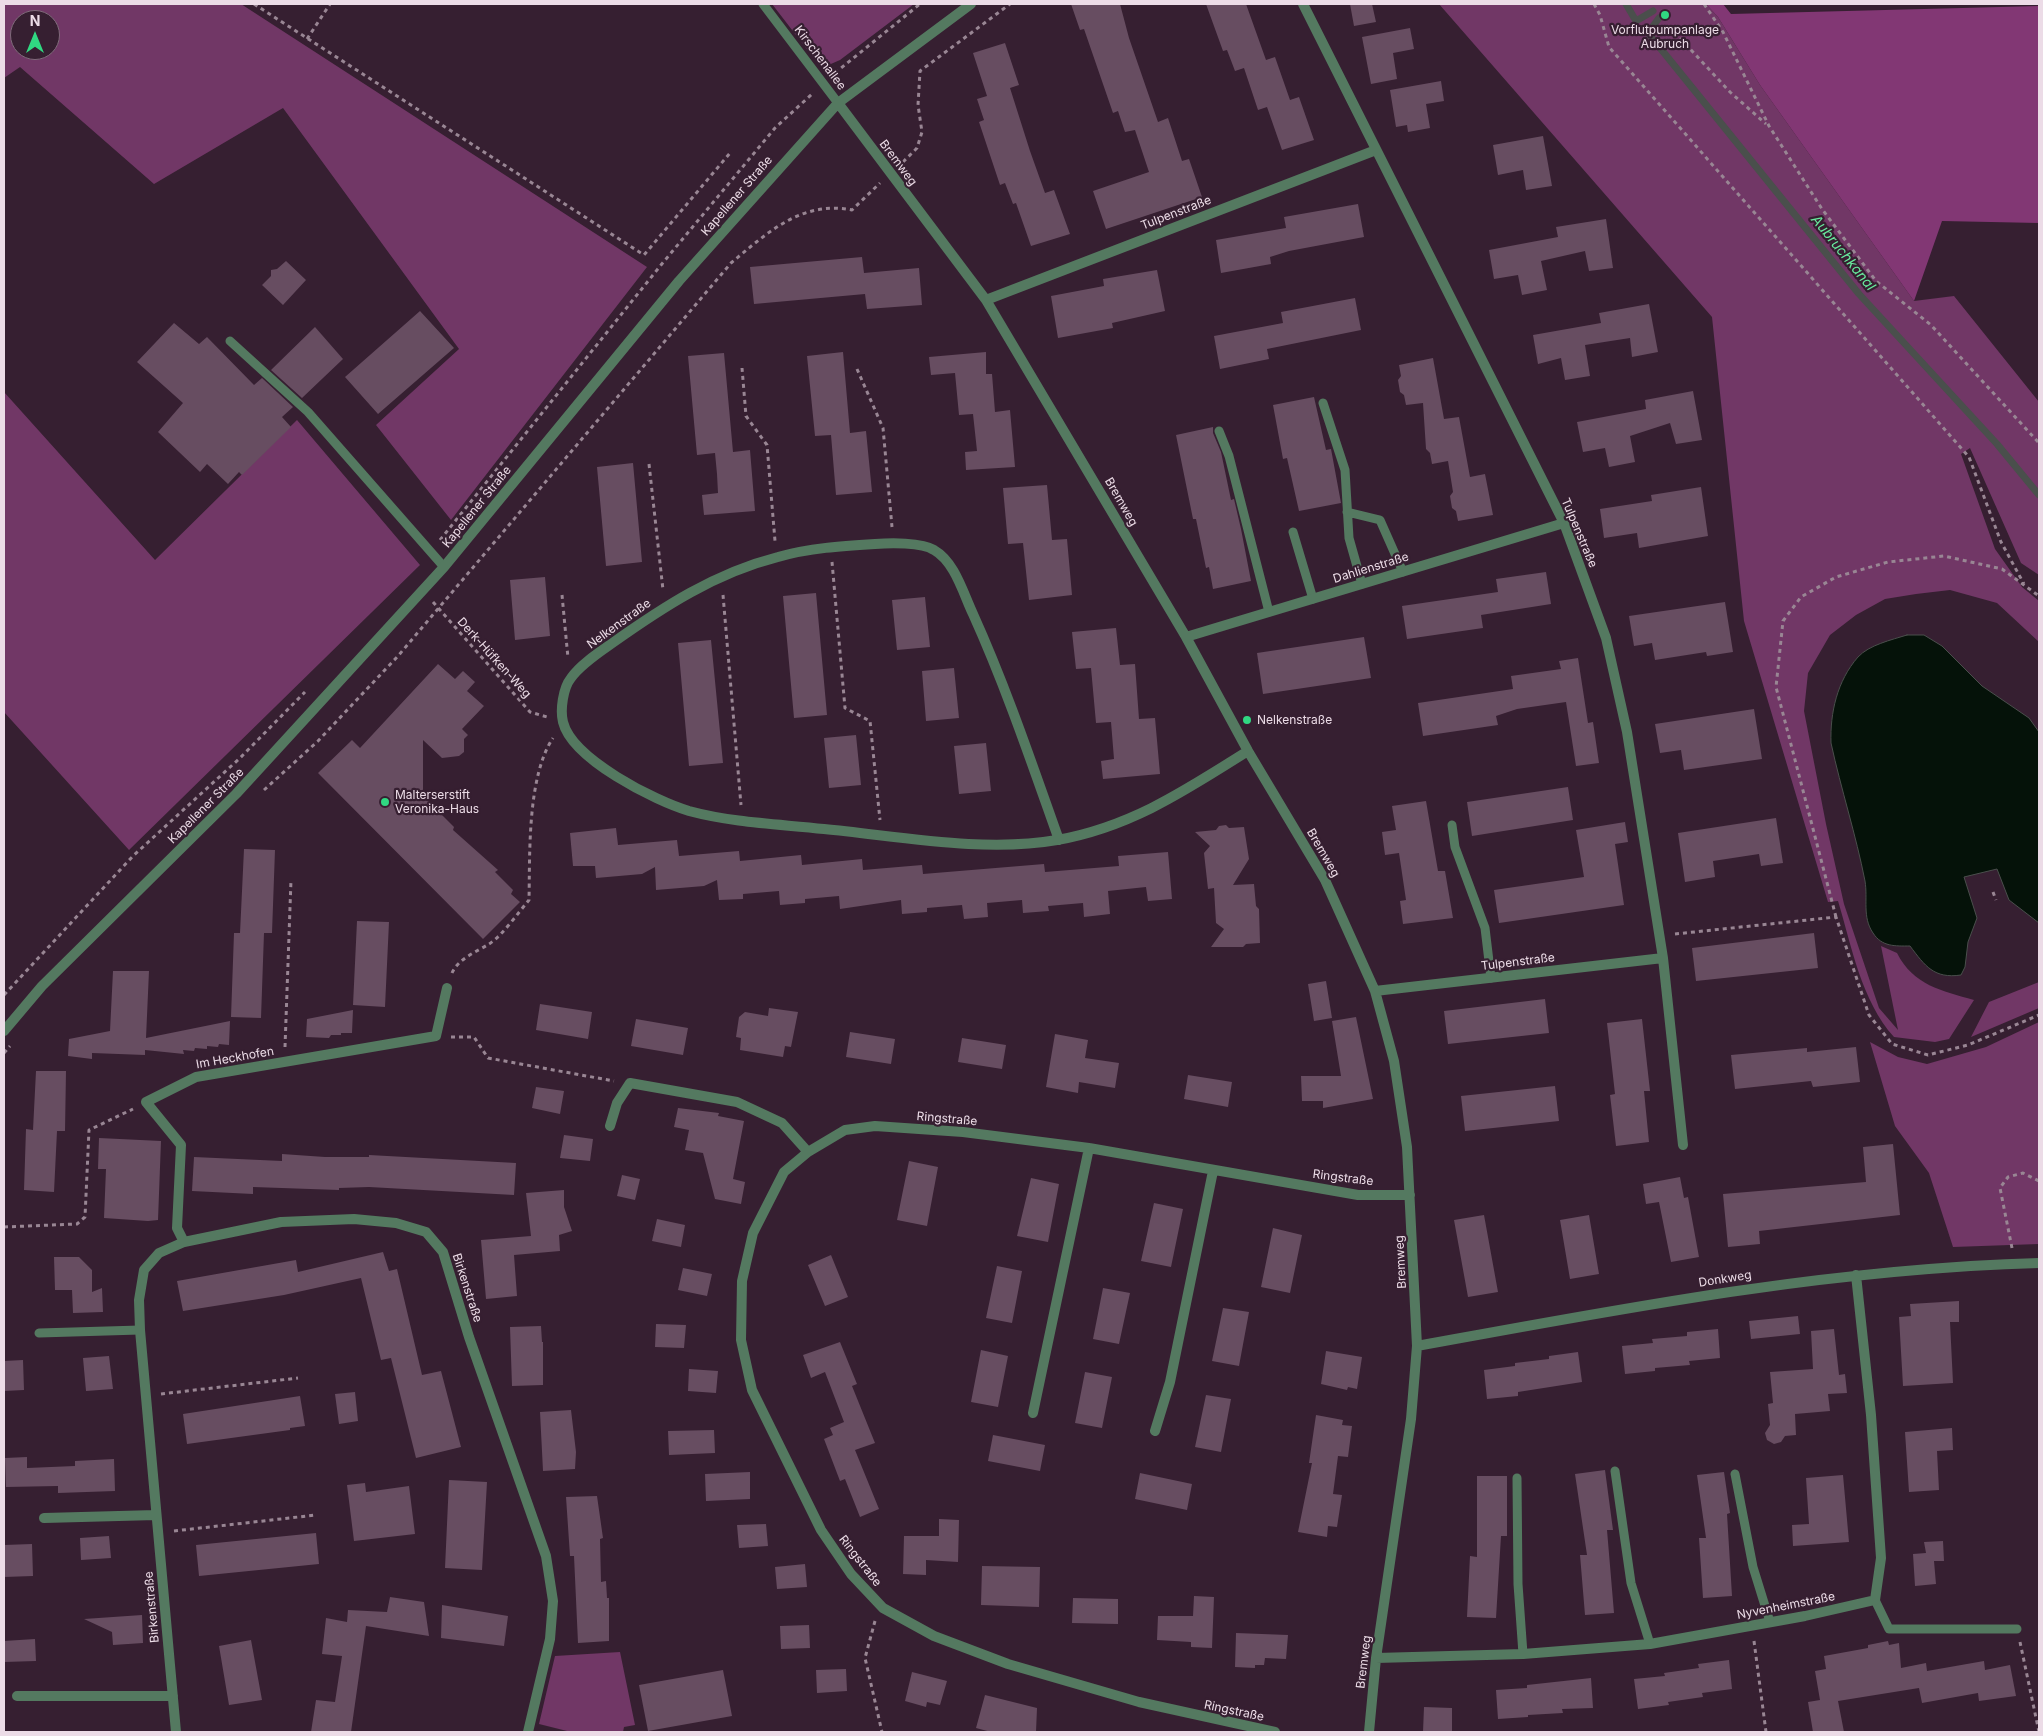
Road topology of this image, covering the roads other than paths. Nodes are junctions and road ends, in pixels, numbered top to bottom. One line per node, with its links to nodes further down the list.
1 (763, 4): 4 (lane, Kirschenallee)
2 (971, 4): 4 (street, Kapellener Straße)
3 (1303, 4): 5 (street, Tulpenstraße)
4 (838, 103): 6 (street, Bremweg); 13 (street, Kapellener Straße)
5 (1376, 150): 6 (street, Tulpenstraße); 11 (street, Tulpenstraße)
6 (986, 300): 18 (street, Bremweg)
7 (230, 341): 13 (lane)
8 (1322, 403): 10 (lane)
9 (1219, 431): 17 (lane)
10 (1347, 512): 14 (lane); 15 (lane)
11 (1564, 523): 14 (street, Dahlienstraße); 22 (street, Tulpenstraße)
12 (1293, 532): 16 (lane)
13 (444, 568): 26 (street, Kapellener Straße)
14 (1403, 572): 15 (street, Dahlienstraße)
15 (1362, 584): 16 (street, Dahlienstraße)
16 (1313, 599): 17 (street, Dahlienstraße)
17 (1269, 612): 18 (street, Dahlienstraße)
18 (1186, 637): 19 (street, Bremweg)
19 (1248, 751): 21 (street); 25 (street, Bremweg)
20 (1452, 825): 23 (lane)
21 (1059, 840): 21 (street, Nelkenstraße)
22 (1663, 958): 23 (street, Tulpenstraße); 28 (street, Tulpenstraße)
23 (1491, 978): 25 (street, Tulpenstraße)
24 (447, 988): 33 (street, Im Heckhofen)
25 (1375, 991): 32 (street, Bremweg)
26 (4, 1031)
27 (610, 1126): 30 (street)
28 (1683, 1145)
29 (1088, 1148): 30 (street, Ringstraße); 31 (street, Ringstraße); 39 (street)
30 (808, 1152): 56 (street, Ringstraße)
31 (1213, 1171): 32 (street, Ringstraße); 40 (street)
32 (1410, 1195): 38 (street, Bremweg)
33 (184, 1242): 36 (street, Birkenstraße); 55 (street, Birkenstraße)
34 (2039, 1263): 35 (street, Donkweg)
35 (1856, 1275): 38 (street, Donkweg); 46 (street)
36 (140, 1330): 37 (lane); 44 (street, Birkenstraße)
37 (39, 1333)
38 (1417, 1346): 51 (street, Bremweg)
39 (1033, 1413)
40 (1155, 1431)
41 (1615, 1471): 49 (lane)
42 (1735, 1474): 47 (lane)
43 (1517, 1478): 50 (lane)
44 (156, 1515): 45 (street); 53 (street, Birkenstraße)
45 (44, 1518)
46 (1875, 1600): 47 (street, Nyvenheimstraße); 48 (lane)
47 (1770, 1622): 49 (street, Nyvenheimstraße)
48 (2017, 1628)
49 (1650, 1644): 50 (street, Nyvenheimstraße)
50 (1523, 1654): 51 (street, Nyvenheimstraße)
51 (1376, 1658): 57 (street, Bremweg)
52 (17, 1696): 53 (street)
53 (173, 1696): 54 (street, Birkenstraße)
54 (176, 1732)
55 (528, 1732)
56 (1275, 1732)
57 (1369, 1732)

